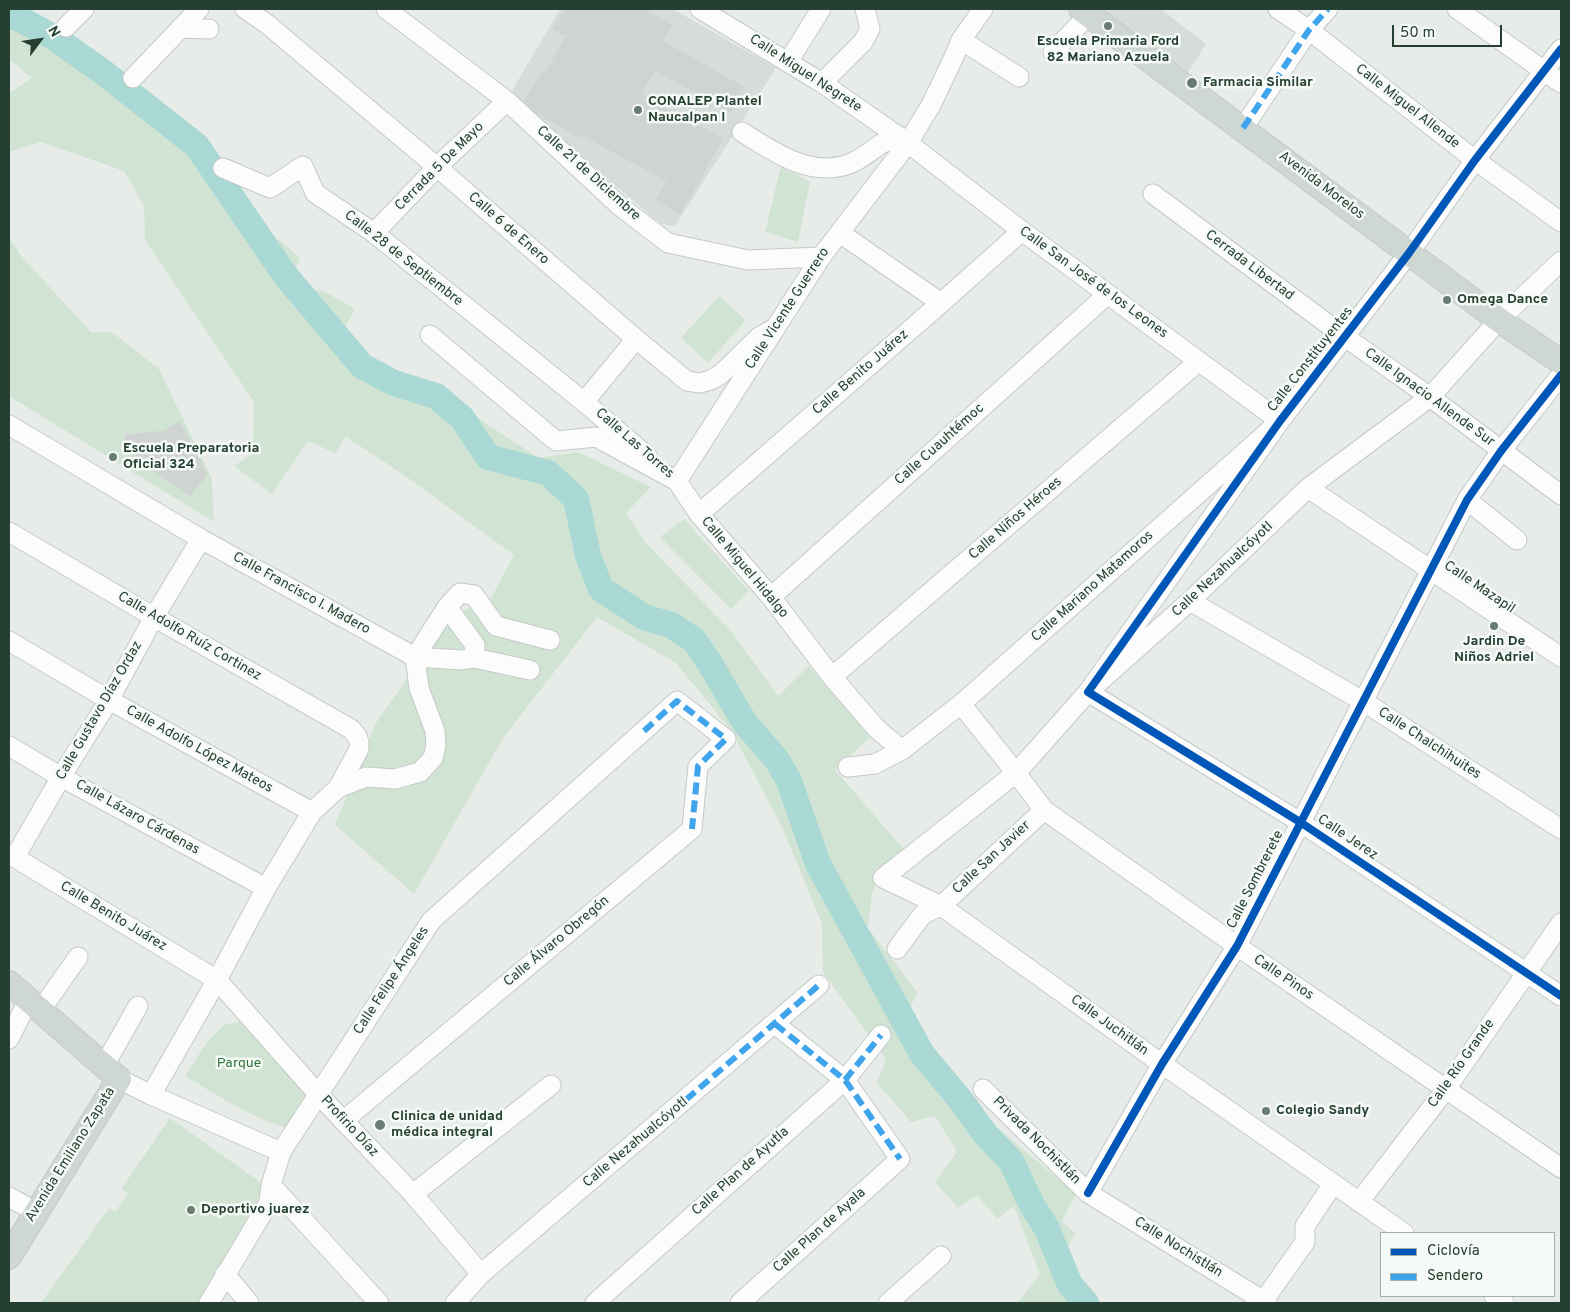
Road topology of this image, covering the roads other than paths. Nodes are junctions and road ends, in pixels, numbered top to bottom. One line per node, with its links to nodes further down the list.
1 (84, 9): 13 (street)
2 (199, 9): 14 (street)
3 (245, 9): 31 (street, Calle 6 de Enero)
4 (386, 9): 26 (street, Calle 21 de Diciembre)
5 (700, 9): 20 (street, Calle Miguel Negrete)
6 (821, 9): 20 (street)
7 (865, 9): 24 (street)
8 (983, 9): 17 (street, Calle Vicente Guerrero)
9 (1278, 9): 16 (street, Calle Miguel Allende)
10 (1328, 9): 16 (street)
11 (1457, 9): 21 (street)
12 (1088, 11): 19 (street); 27 (main road, Avenida Morelos)
13 (66, 27)
14 (180, 28): 15 (street); 23 (street)
15 (209, 29)
16 (1308, 30): 27 (street); 30 (street, Calle Miguel Allende)
17 (961, 40): 22 (street); 29 (street, Calle Vicente Guerrero)
18 (1561, 49): 21 (street, Calle Constituyentes)
19 (1053, 52)
20 (788, 62): 24 (street, Calle Miguel Negrete)
21 (1545, 70): 25 (street); 30 (street, Calle Constituyentes)
22 (1019, 77)
23 (133, 78)
24 (822, 83): 29 (street, Calle Miguel Negrete)
25 (1561, 83)
26 (507, 101): 31 (street, Cerrada 5 De Mayo); 39 (street, Calle 21 de Diciembre)
27 (1243, 128): 38 (main road, Avenida Morelos)
28 (742, 132): 29 (street)
29 (904, 139): 35 (street, Calle San José de los Leones); 37 (street, Calle Vicente Guerrero)
30 (1476, 160): 34 (street, Calle Miguel Allende); 38 (street, Calle Constituyentes)
31 (437, 167): 36 (street, Cerrada 5 De Mayo); 47 (street, Calle 6 de Enero)
32 (223, 168): 36 (street, Calle 28 de Septiembre)
33 (1153, 194): 46 (street, Cerrada Libertad)
34 (1561, 222)
35 (1022, 231): 41 (street, Calle San José de los Leones); 42 (street, Calle Benito Juárez)
36 (374, 233): 52 (street, Calle 28 de Septiembre)
37 (840, 234): 39 (street, Calle Vicente Guerrero); 42 (street)
38 (1410, 253): 43 (main road, Avenida Morelos); 46 (street, Calle Constituyentes)
39 (821, 257): 44 (street, Calle Vicente Guerrero)
40 (1561, 261): 43 (street, Calle Nezahualcóyotl)
41 (1108, 294): 48 (street, Calle San José de los Leones); 65 (street, Calle Cuauhtémoc)
42 (941, 303): 60 (street, Calle Benito Juárez)
43 (1499, 320): 49 (main road, Avenida Morelos); 51 (street, Calle Nezahualcóyotl)
44 (775, 328): 47 (street, Calle 6 de Enero); 56 (street, Calle Vicente Guerrero)
45 (430, 334): 56 (street, Calle Miguel Hidalgo)
46 (1345, 337): 51 (street, Calle Ignacio Allende Sur); 53 (street, Calle Constituyentes)
47 (636, 339): 52 (street, Calle Las Torres)
48 (1199, 360): 53 (street, Calle San José de los Leones); 75 (street, Calle Niños Héroes)
49 (1561, 362)
50 (1561, 375): 55 (street, Calle Sombrerete)
51 (1430, 397): 55 (street, Calle Ignacio Allende Sur); 57 (street, Calle Nezahualcóyotl)
52 (584, 402): 56 (street, Calle Las Torres)
53 (1280, 421): 76 (street, Calle Constituyentes); 79 (street, Calle Mariano Matamoros)
54 (9, 425): 62 (street, Calle Francisco I. Madero)
55 (1501, 451): 58 (street, Calle Ignacio Allende Sur); 59 (street, Calle Sombrerete)
56 (677, 481): 60 (street, Calle Miguel Hidalgo)
57 (1308, 488): 64 (street, Calle Mazapil); 66 (street, Calle Nezahualcóyotl)
58 (1561, 495)
59 (1467, 500): 63 (street); 64 (street, Calle Sombrerete)
60 (699, 514): 65 (street, Calle Miguel Hidalgo)
61 (9, 532): 68 (street, Calle Adolfo Ruíz Cortinez)
62 (201, 539): 68 (street, Calle Gustavo Díaz Ordaz); 71 (street, Calle Francisco I. Madero)
63 (1517, 540)
64 (1430, 570): 72 (street, Calle Mazapil); 78 (street, Calle Sombrerete)
65 (771, 597): 75 (street, Calle Miguel Hidalgo)
66 (1190, 601): 76 (street, Calle Nezahualcóyotl); 78 (street, Calle Chalchihuites)
67 (447, 607): 69 (street); 71 (street); 73 (street)
68 (154, 617): 77 (street, Calle Gustavo Díaz Ordaz); 86 (street, Calle Adolfo Ruíz Cortinez)
69 (550, 640)
70 (9, 641): 77 (street, Calle Adolfo López Mateos)
71 (414, 657): 73 (street); 86 (street)
72 (1561, 657)
73 (474, 658): 74 (street)
74 (530, 670)
75 (832, 677): 82 (street, Calle Miguel Hidalgo)
76 (1088, 692): 84 (street, Calle Nezahualcóyotl); 89 (street, Calle Jerez)
77 (108, 700): 85 (street, Calle Gustavo Díaz Ordaz); 88 (street, Calle Adolfo López Mateos)
78 (1364, 702): 89 (street, Calle Sombrerete); 90 (street, Calle Chalchihuites)
79 (961, 704): 82 (street, Calle Mariano Matamoros); 84 (street, Calle Pinos)
80 (726, 738): 116 (street, Calle Felipe Ángeles); 118 (street, Calle Álvaro Obregón)
81 (9, 746): 85 (street, Calle Lázaro Cárdenas)
82 (902, 750): 83 (street, Calle Mariano Matamoros)
83 (848, 767)
84 (1016, 773): 87 (street, Calle Pinos); 92 (street, Calle Nezahualcóyotl)
85 (61, 777): 91 (street, Calle Gustavo Díaz Ordaz); 93 (street, Calle Lázaro Cárdenas)
86 (338, 788): 88 (street)
87 (1044, 810): 94 (street, Calle San Javier); 97 (street, Calle Pinos)
88 (312, 812): 93 (street)
89 (1300, 822): 97 (street, Calle Sombrerete); 100 (street, Calle Jerez)
90 (1561, 829)
91 (12, 855): 101 (street, Calle Benito Juárez)
92 (883, 878): 94 (street, Calle Juchitlán); 95 (street)
93 (266, 888): 101 (street)
94 (941, 906): 95 (street, Calle San Javier); 110 (street, Calle Juchitlán)
95 (923, 914): 98 (street)
96 (1561, 923): 100 (street, Calle Río Grande)
97 (1236, 946): 110 (street, Calle Sombrerete); 115 (street, Calle Pinos)
98 (897, 949)
99 (78, 957): 105 (street)
100 (1526, 973): 104 (street, Calle Jerez); 115 (street, Calle Río Grande)
101 (217, 980): 116 (street, Profirio Díaz); 117 (street)
102 (9, 983): 105 (main road)
103 (819, 985): 107 (street, Calle Nezahualcóyotl)
104 (1561, 996)
105 (34, 1006): 109 (street); 111 (main road)
106 (138, 1006): 111 (street)
107 (776, 1024): 112 (street); 132 (street, Calle Nezahualcóyotl)
108 (881, 1036): 112 (street, Calle Plan de Ayutla)
109 (9, 1039)
110 (1162, 1064): 121 (street, Calle Juchitlán); 123 (street, Calle Sombrerete)
111 (111, 1072): 117 (street); 127 (main road, Avenida Emiliano Zapata)
112 (845, 1080): 138 (street, Calle Plan de Ayutla); 139 (street, Calle Plan de Ayala)
113 (551, 1085): 124 (street)
114 (983, 1089): 123 (street, Privada Nochistlán)
115 (1446, 1089): 120 (street, Calle Pinos); 126 (street, Calle Río Grande)
116 (318, 1094): 118 (street, Profirio Díaz); 119 (street, Calle Felipe Ángeles)
117 (150, 1095): 119 (street)
118 (344, 1121): 124 (street, Profirio Díaz)
119 (281, 1152): 122 (street, Calle Felipe Ángeles)
120 (1561, 1168)
121 (1333, 1184): 126 (street, Calle Juchitlán); 133 (street)
122 (271, 1185): 131 (street, Calle Felipe Ángeles); 136 (street)
123 (1088, 1193): 133 (street, Calle Nochistlán)
124 (413, 1194): 132 (street, Profirio Díaz)
125 (9, 1197): 127 (street)
126 (1359, 1202): 128 (street, Calle Juchitlán)
127 (36, 1212): 130 (main road, Avenida Emiliano Zapata)
128 (1403, 1232)
129 (941, 1256): 140 (street)
130 (9, 1257)
131 (225, 1274): 134 (street, Calle Felipe Ángeles); 135 (street)
132 (481, 1274): 137 (street, Calle Nezahualcóyotl)
133 (1264, 1302)
134 (209, 1303)
135 (250, 1303)
136 (379, 1303)
137 (455, 1303)
138 (595, 1303)
139 (740, 1303)
140 (888, 1303)

